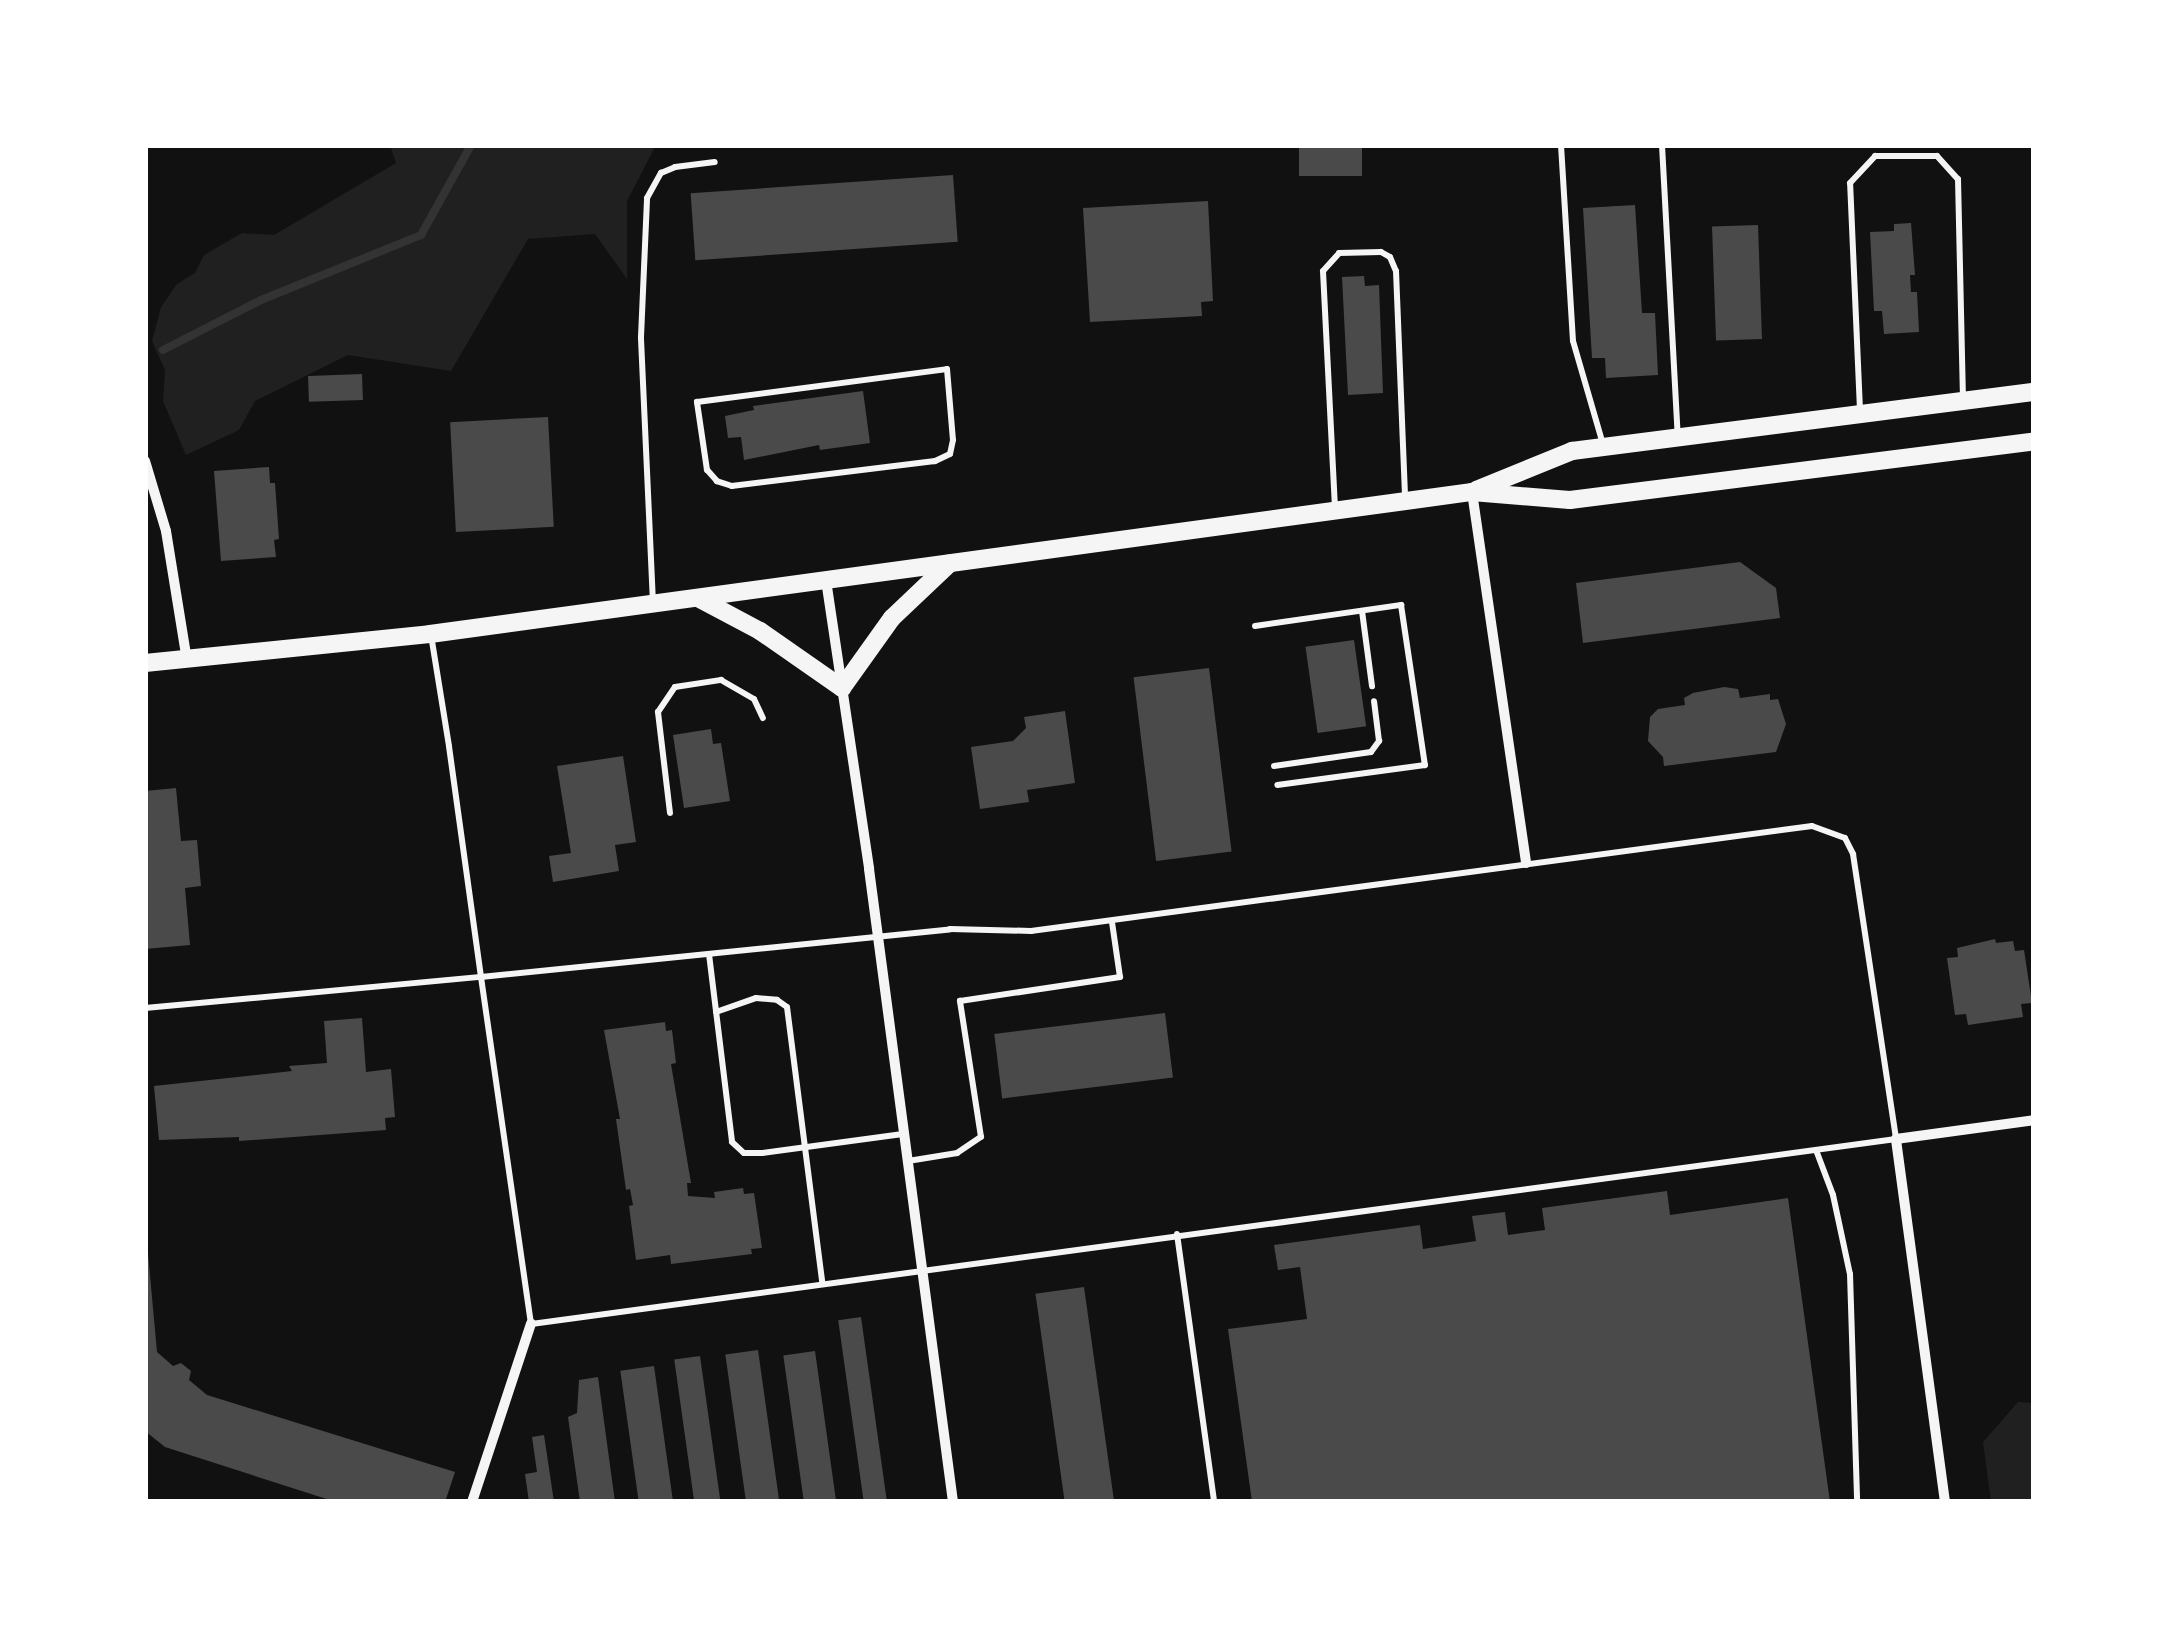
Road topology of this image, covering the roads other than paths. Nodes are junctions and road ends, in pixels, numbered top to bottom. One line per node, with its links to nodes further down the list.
1 (1561, 145): 9 (lane)
2 (1662, 145): 7 (lane)
3 (715, 162): 19 (lane)
4 (2034, 392): 5 (main road)
5 (1964, 401): 6 (main road); 6 (lane)
6 (1860, 414): 7 (main road)
7 (1678, 438): 9 (main road)
8 (2034, 441): 13 (main road)
9 (1604, 447): 13 (main road)
10 (145, 461): 12 (street)
11 (812, 475): 11 (lane)
12 (148, 477): 23 (street)
13 (1472, 492): 14 (main road); 32 (street)
14 (1405, 501): 15 (main road); 15 (lane)
15 (1336, 510): 16 (main road)
16 (950, 564): 17 (main road); 26 (main road)
17 (826, 580): 18 (main road); 26 (street)
18 (697, 598): 19 (main road); 26 (main road)
19 (654, 604): 22 (main road)
20 (1362, 610): 21 (lane); 25 (lane); 30 (lane)
21 (1255, 626)
22 (430, 634): 23 (main road); 36 (lane)
23 (187, 660): 24 (main road)
24 (145, 663)
25 (1372, 686)
26 (842, 688): 34 (street)
27 (1374, 701): 29 (lane)
28 (763, 718): 31 (lane)
29 (1274, 766)
30 (1277, 785)
31 (670, 813)
32 (1526, 863): 33 (lane); 41 (lane)
33 (1112, 922): 34 (lane); 44 (lane)
34 (876, 937): 35 (lane); 40 (street)
35 (708, 954): 36 (lane); 38 (lane)
36 (481, 977): 37 (lane); 48 (lane)
37 (145, 1008)
38 (716, 1012): 42 (lane); 42 (lane)
39 (2034, 1120): 41 (street)
40 (904, 1134): 42 (lane); 44 (street)
41 (1896, 1140): 43 (lane); 53 (street)
42 (806, 1148): 47 (lane)
43 (1816, 1150): 45 (lane); 52 (lane)
44 (908, 1161): 46 (street)
45 (1177, 1234): 46 (lane); 51 (lane)
46 (922, 1268): 47 (lane); 50 (street)
47 (822, 1282): 48 (lane)
48 (532, 1324): 49 (street)
49 (472, 1502)
50 (952, 1502)
51 (1214, 1502)
52 (1857, 1502)
53 (1944, 1502)

